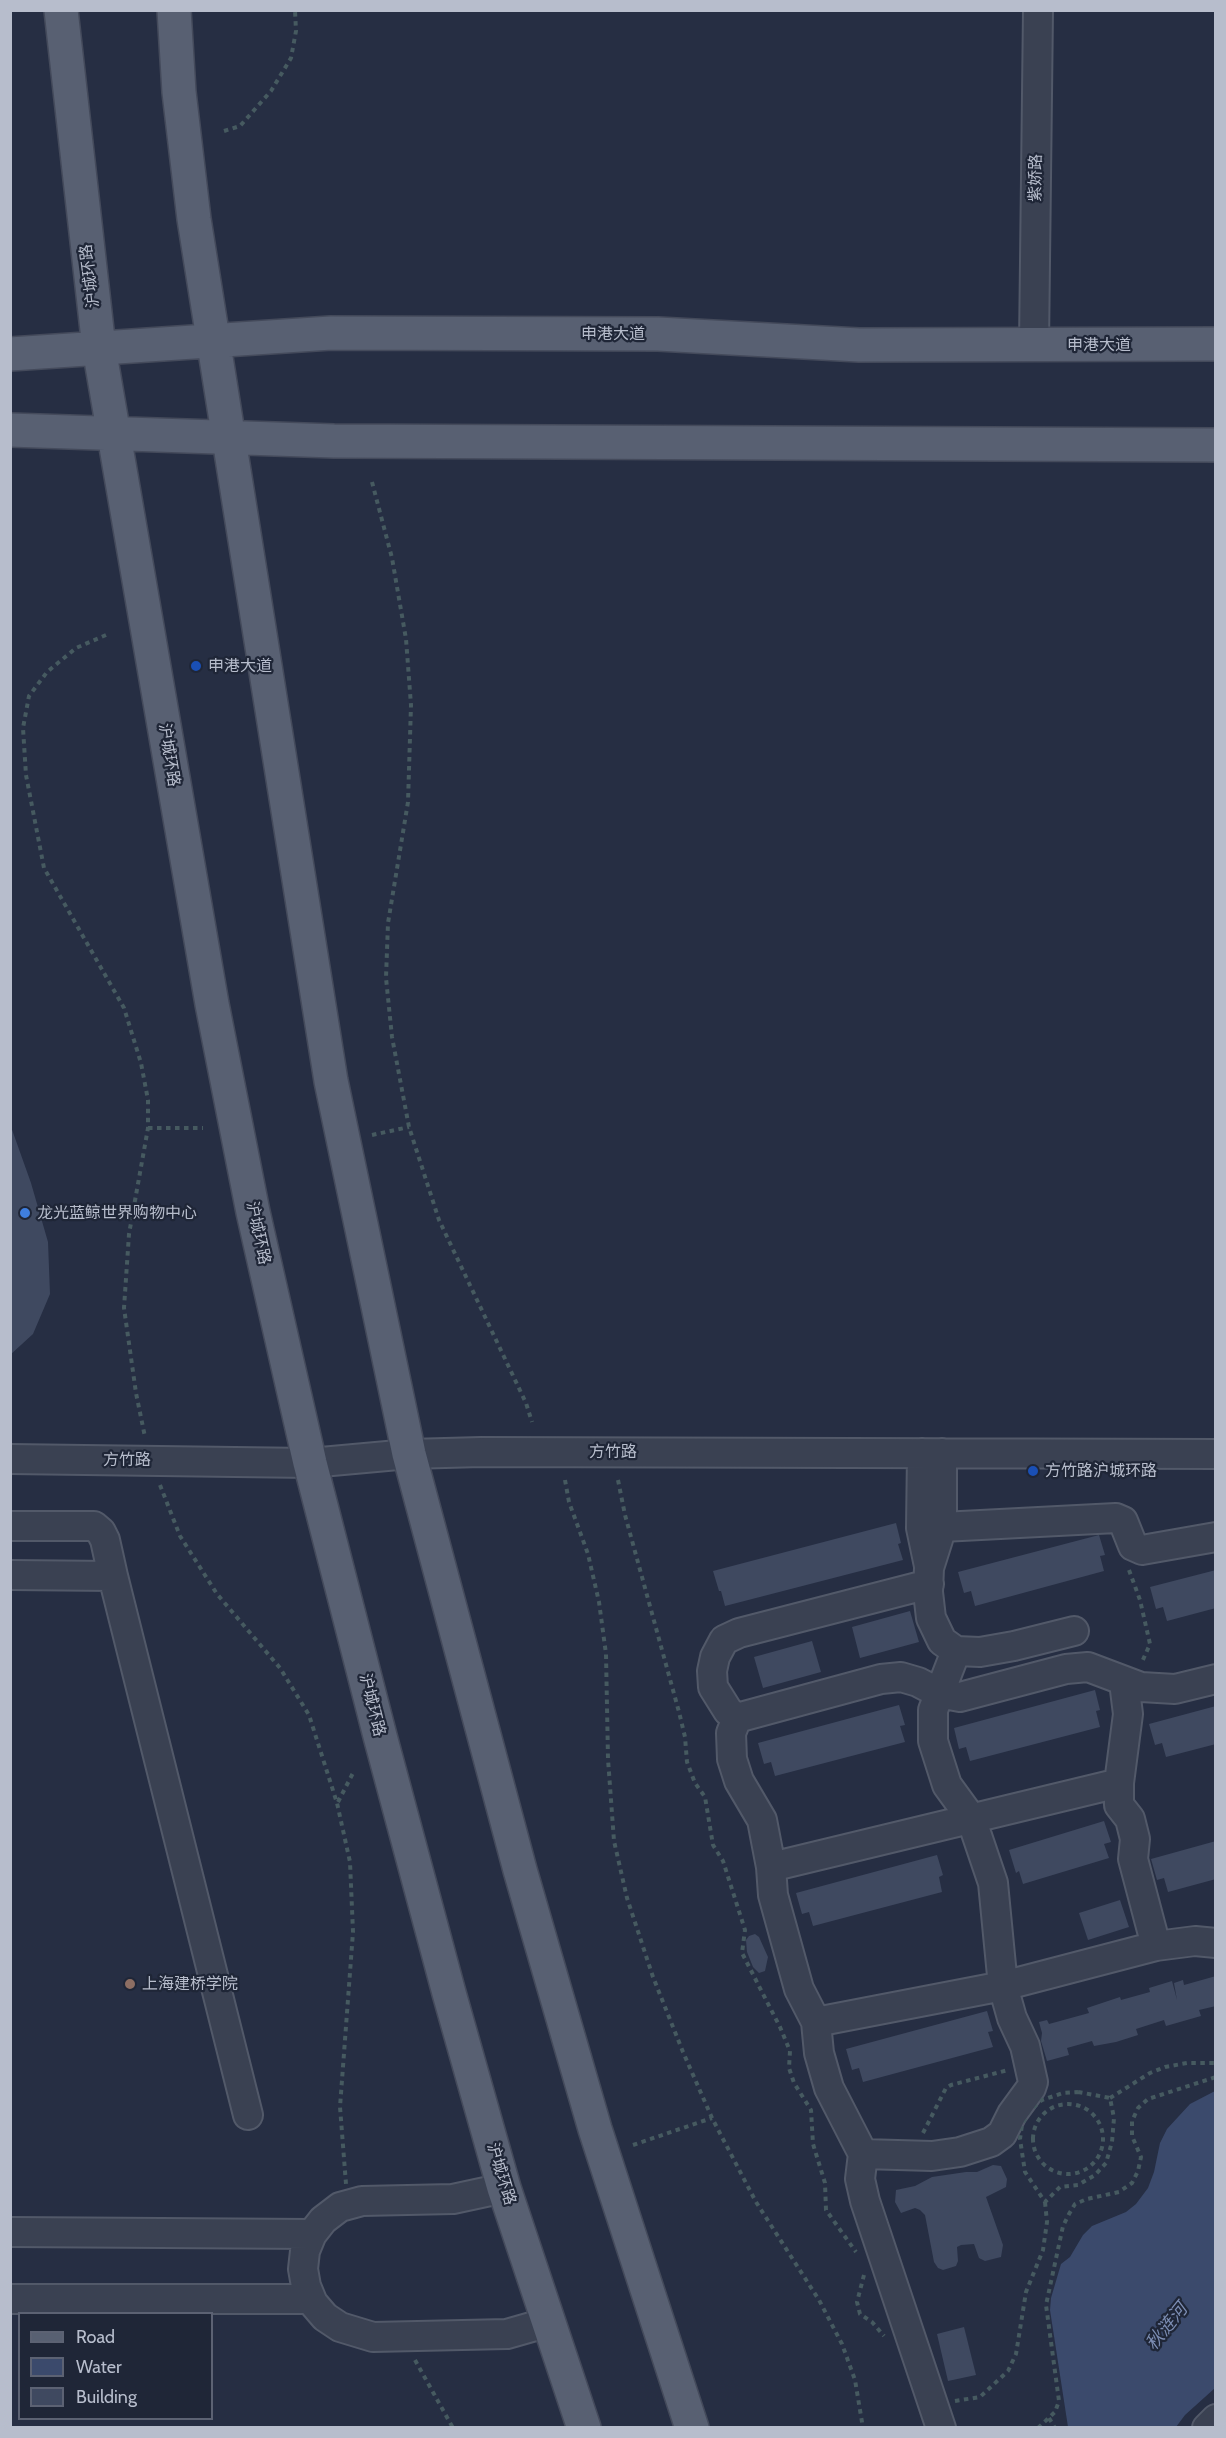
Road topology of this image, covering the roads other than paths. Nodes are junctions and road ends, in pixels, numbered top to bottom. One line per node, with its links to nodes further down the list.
1 (61, 10): 7 (main road, 沪城环路)
2 (174, 10): 4 (main road)
3 (1038, 10): 6 (street, 紫娇路)
4 (214, 340): 6 (main road, 申港大道); 7 (main road, 申港大道); 11 (main road)
5 (1215, 344): 6 (main road, 申港大道)
6 (1034, 345)
7 (99, 348): 8 (main road, 申港大道); 10 (main road, 沪城环路)
8 (10, 354)
9 (10, 430): 10 (main road)
10 (114, 434): 11 (main road); 17 (main road, 沪城环路)
11 (229, 438): 12 (main road); 14 (main road)
12 (1215, 446)
13 (932, 1453): 14 (street, 方竹路); 15 (street, 方竹路); 19 (street); 23 (street)
14 (409, 1454): 17 (street, 方竹路); 48 (main road)
15 (1215, 1454)
16 (10, 1459): 17 (street, 方竹路)
17 (310, 1463): 39 (main road, 沪城环路)
18 (10, 1526): 22 (street)
19 (942, 1527): 20 (street); 23 (street)
20 (1215, 1537)
21 (10, 1575): 22 (street)
22 (113, 1576): 37 (street)
23 (929, 1576): 25 (street); 29 (street)
24 (1074, 1631): 25 (street)
25 (956, 1651): 28 (street)
26 (1215, 1679): 27 (street)
27 (1124, 1682): 28 (street); 30 (street)
28 (939, 1693): 29 (street); 31 (street)
29 (737, 1718): 32 (street)
30 (1119, 1783): 31 (street); 34 (street)
31 (971, 1818): 32 (street); 35 (street)
32 (771, 1867): 36 (street)
33 (1215, 1943): 34 (street)
34 (1156, 1946): 35 (street)
35 (1003, 1986): 36 (street); 38 (street)
36 (816, 2022): 38 (street)
37 (248, 2115)
38 (863, 2154): 45 (street)
39 (504, 2188): 41 (street); 44 (main road, 沪城环路)
40 (10, 2232): 41 (street)
41 (312, 2234): 43 (street)
42 (10, 2299): 43 (street)
43 (311, 2299): 44 (street)
44 (549, 2322): 47 (main road, 沪城环路)
45 (937, 2415)
46 (1215, 2419): 49 (street)
47 (584, 2427)
48 (692, 2427)
49 (1207, 2427)

